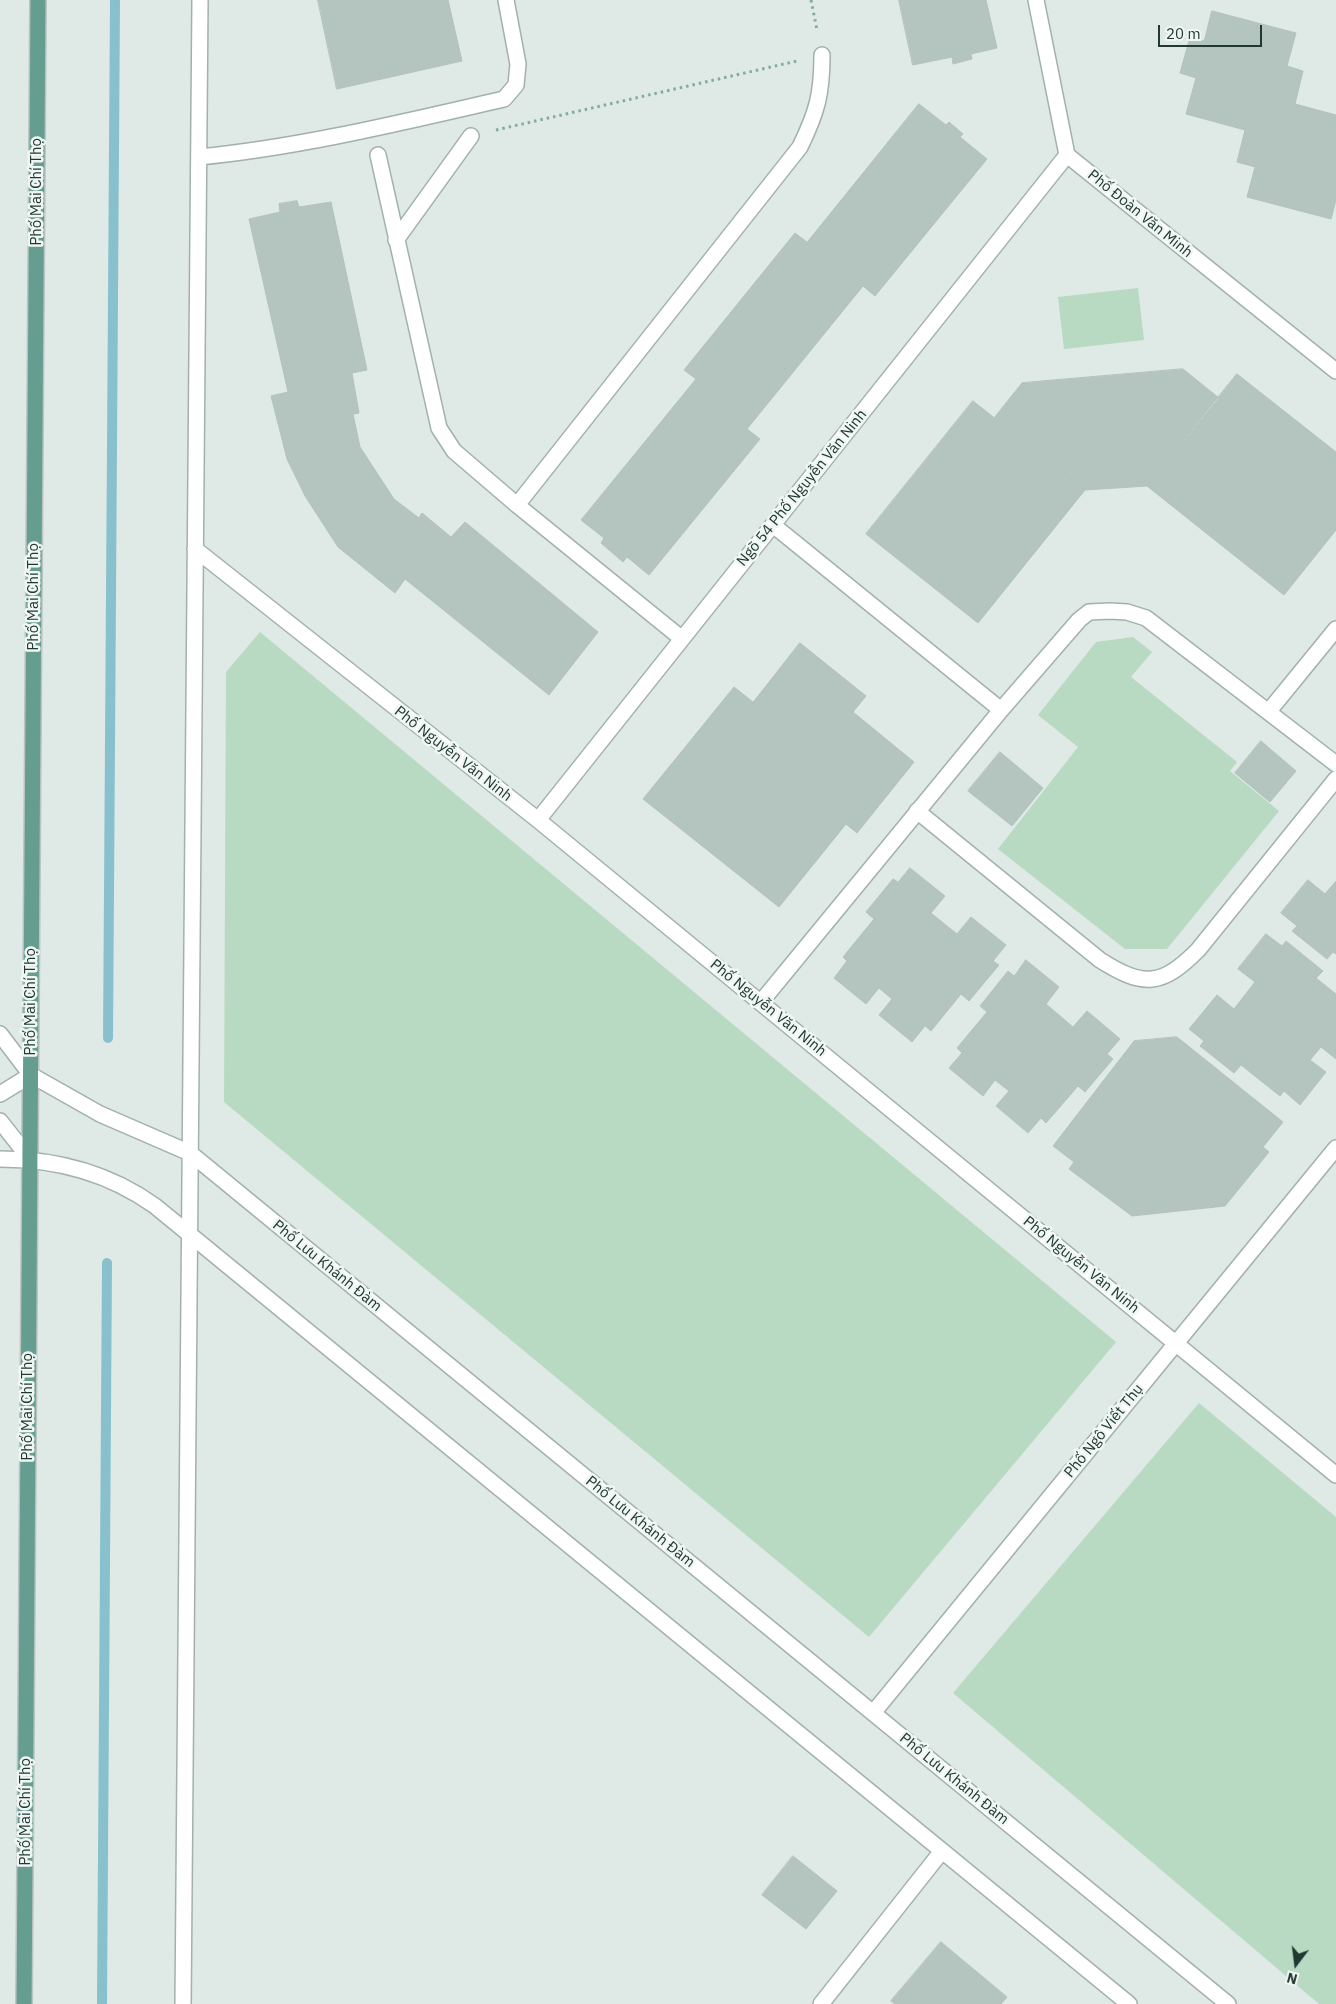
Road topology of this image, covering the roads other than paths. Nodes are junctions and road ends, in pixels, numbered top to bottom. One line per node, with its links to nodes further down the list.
1 (38, 0): 25 (main road, Phố Mai Chí Thọ)
2 (200, 0): 9 (street)
3 (506, 0): 9 (street)
4 (1036, 0): 8 (street)
5 (822, 55): 12 (street)
6 (471, 136): 10 (street)
7 (378, 155): 10 (street)
8 (1067, 155): 11 (street, Phố Đoàn Văn Minh); 13 (street, Ngõ 54 Phố Nguyễn Văn Ninh)
9 (199, 157): 14 (street)
10 (396, 240): 12 (street)
11 (1336, 371)
12 (517, 505): 16 (street)
13 (773, 525): 16 (street, Ngõ 54 Phố Nguyễn Văn Ninh); 17 (street)
14 (195, 549): 22 (street, Phố Nguyễn Văn Ninh); 29 (street)
15 (1336, 629): 18 (street)
16 (681, 638): 22 (street, Ngõ 54 Phố Nguyễn Văn Ninh)
17 (1001, 710): 18 (street); 21 (street)
18 (1269, 710): 19 (street)
19 (1336, 764)
20 (1336, 779): 21 (street)
21 (917, 811): 23 (street)
22 (538, 820): 23 (street, Phố Nguyễn Văn Ninh)
23 (761, 1002): 33 (street, Phố Nguyễn Văn Ninh)
24 (0, 1034): 25 (street)
25 (31, 1074): 26 (street); 29 (street, Phố Lưu Khánh Đàm); 31 (main road, Phố Mai Chí Thọ)
26 (0, 1094)
27 (0, 1122): 31 (street)
28 (1336, 1148): 33 (street, Phố Ngô Viết Thụ)
29 (190, 1154): 32 (street); 35 (street, Phố Lưu Khánh Đàm)
30 (0, 1159): 31 (street)
31 (30, 1159): 32 (street); 37 (main road, Phố Mai Chí Thọ)
32 (188, 1233): 36 (street); 38 (street)
33 (1176, 1343): 34 (street, Phố Nguyễn Văn Ninh); 35 (street, Phố Ngô Viết Thụ)
34 (1336, 1475)
35 (873, 1713): 41 (street, Phố Lưu Khánh Đàm)
36 (942, 1851): 39 (street); 40 (street)
37 (24, 2004)
38 (183, 2004)
39 (821, 2004)
40 (1129, 2004)
41 (1228, 2004)

